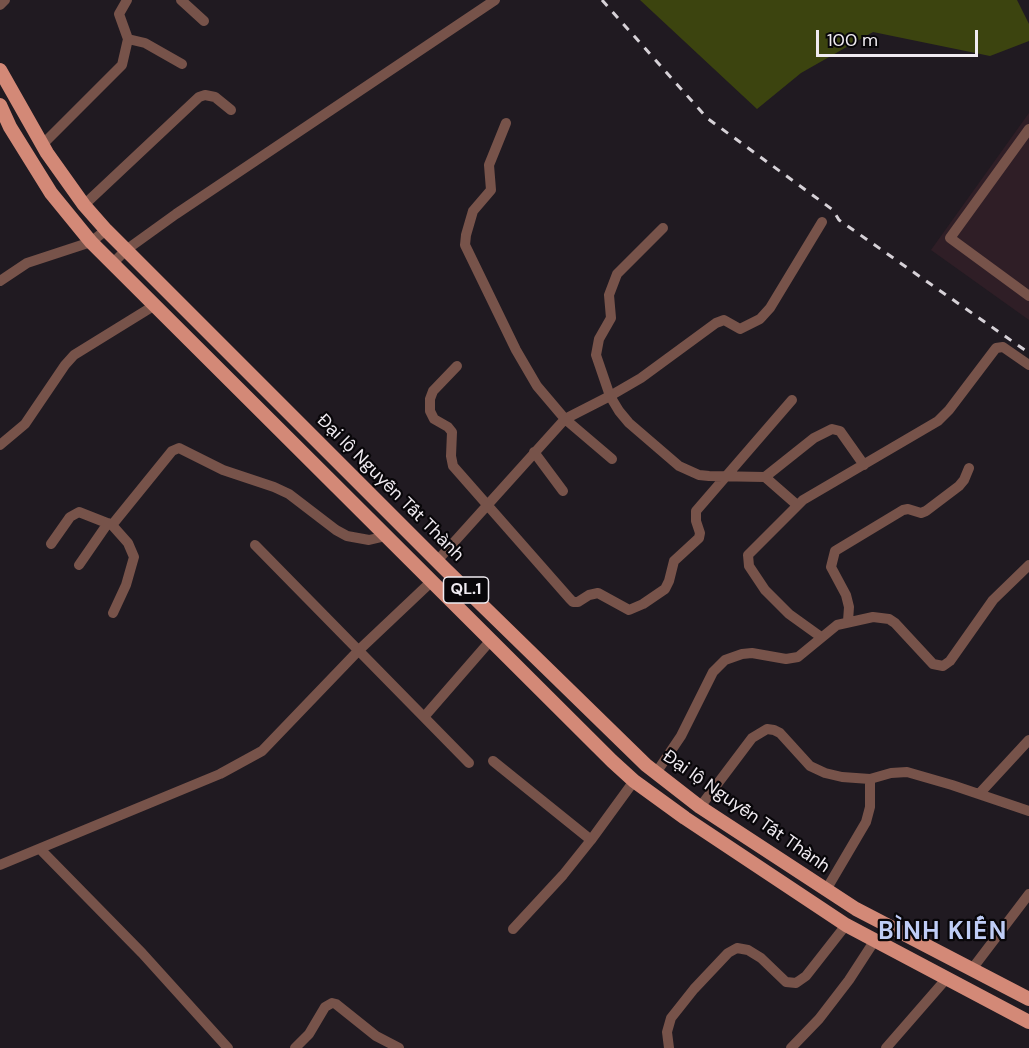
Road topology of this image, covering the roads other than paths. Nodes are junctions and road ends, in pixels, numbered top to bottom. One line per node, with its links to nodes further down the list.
1 (6, 0): 5 (street)
2 (127, 0): 7 (street)
3 (181, 0): 6 (street)
4 (495, 0): 20 (street)
5 (0, 5)
6 (204, 21)
7 (128, 39): 8 (street); 14 (street)
8 (182, 64)
9 (0, 70): 14 (main road, Đại lộ Nguyễn Tất Thành / QL.1)
10 (0, 105): 19 (main road, Đại lộ Nguyễn Tất Thành / QL.1)
11 (231, 110): 15 (street)
12 (506, 123): 29 (street)
13 (1029, 129): 23 (street)
14 (42, 144): 15 (main road, Đại lộ Nguyễn Tất Thành / QL.1)
15 (84, 205): 18 (main road, Đại lộ Nguyễn Tất Thành / QL.1)
16 (822, 222): 27 (street)
17 (663, 228): 27 (street)
18 (106, 230): 19 (street); 20 (main road, Đại lộ Nguyễn Tất Thành / QL.1)
19 (91, 242): 21 (main road, Đại lộ Nguyễn Tất Thành / QL.1); 22 (street)
20 (126, 250): 21 (street); 45 (main road, Đại lộ Nguyễn Tất Thành / QL.1)
21 (113, 263): 24 (main road, Đại lộ Nguyễn Tất Thành / QL.1)
22 (0, 281)
23 (1029, 296)
24 (155, 305): 30 (street); 41 (main road, Đại lộ Nguyễn Tất Thành / QL.1)
25 (1029, 365): 33 (street)
26 (457, 366): 39 (street)
27 (610, 396): 29 (street); 35 (street)
28 (792, 400): 35 (street)
29 (564, 419): 31 (street); 32 (street)
30 (0, 445)
31 (534, 452): 37 (street); 39 (street)
32 (612, 459)
33 (864, 465): 36 (street); 38 (street)
34 (969, 468): 49 (street)
35 (726, 476): 36 (street); 39 (street)
36 (765, 477): 38 (street)
37 (562, 491)
38 (797, 505): 50 (street)
39 (486, 506): 45 (street)
40 (110, 524): 41 (street); 42 (street); 44 (street); 48 (street)
41 (386, 536): 47 (main road, Đại lộ Nguyễn Tất Thành / QL.1)
42 (51, 544)
43 (255, 545): 52 (street)
44 (78, 565)
45 (441, 565): 47 (main road); 57 (main road, Đại lộ Nguyễn Tất Thành / QL.1)
46 (1029, 565): 49 (street)
47 (432, 581): 51 (main road, Đại lộ Nguyễn Tất Thành / QL.1); 52 (street)
48 (113, 613)
49 (849, 621): 50 (street)
50 (821, 637): 57 (street)
51 (491, 640): 53 (street); 59 (main road, Đại lộ Nguyễn Tất Thành / QL.1)
52 (359, 650): 53 (street); 64 (street)
53 (424, 717): 56 (street)
54 (1029, 740): 60 (street)
55 (494, 761): 63 (street)
56 (469, 763)
57 (651, 769): 59 (main road); 61 (main road, Đại lộ Nguyễn Tất Thành / QL.1)
58 (870, 779): 60 (street); 61 (street); 66 (street)
59 (634, 780): 63 (street); 68 (main road, Đại lộ Nguyễn Tất Thành / QL.1)
60 (979, 794): 62 (street)
61 (700, 807): 66 (main road, Đại lộ Nguyễn Tất Thành / QL.1)
62 (1029, 811)
63 (591, 840): 69 (street)
64 (40, 849): 65 (street); 75 (street)
65 (0, 865)
66 (826, 890): 71 (main road, Đại lộ Nguyễn Tất Thành / QL.1)
67 (1029, 894): 71 (street)
68 (846, 925): 70 (main road, Đại lộ Nguyễn Tất Thành / QL.1); 78 (street)
69 (513, 928)
70 (875, 940): 72 (main road, Đại lộ Nguyễn Tất Thành / QL.1); 79 (street)
71 (972, 969): 73 (main road, Đại lộ Nguyễn Tất Thành / QL.1)
72 (947, 978): 74 (main road, Đại lộ Nguyễn Tất Thành / QL.1); 80 (street)
73 (1029, 999)
74 (1029, 1022)
75 (228, 1048)
76 (295, 1048): 77 (street)
77 (399, 1048)
78 (669, 1048)
79 (791, 1048)
80 (886, 1048)

